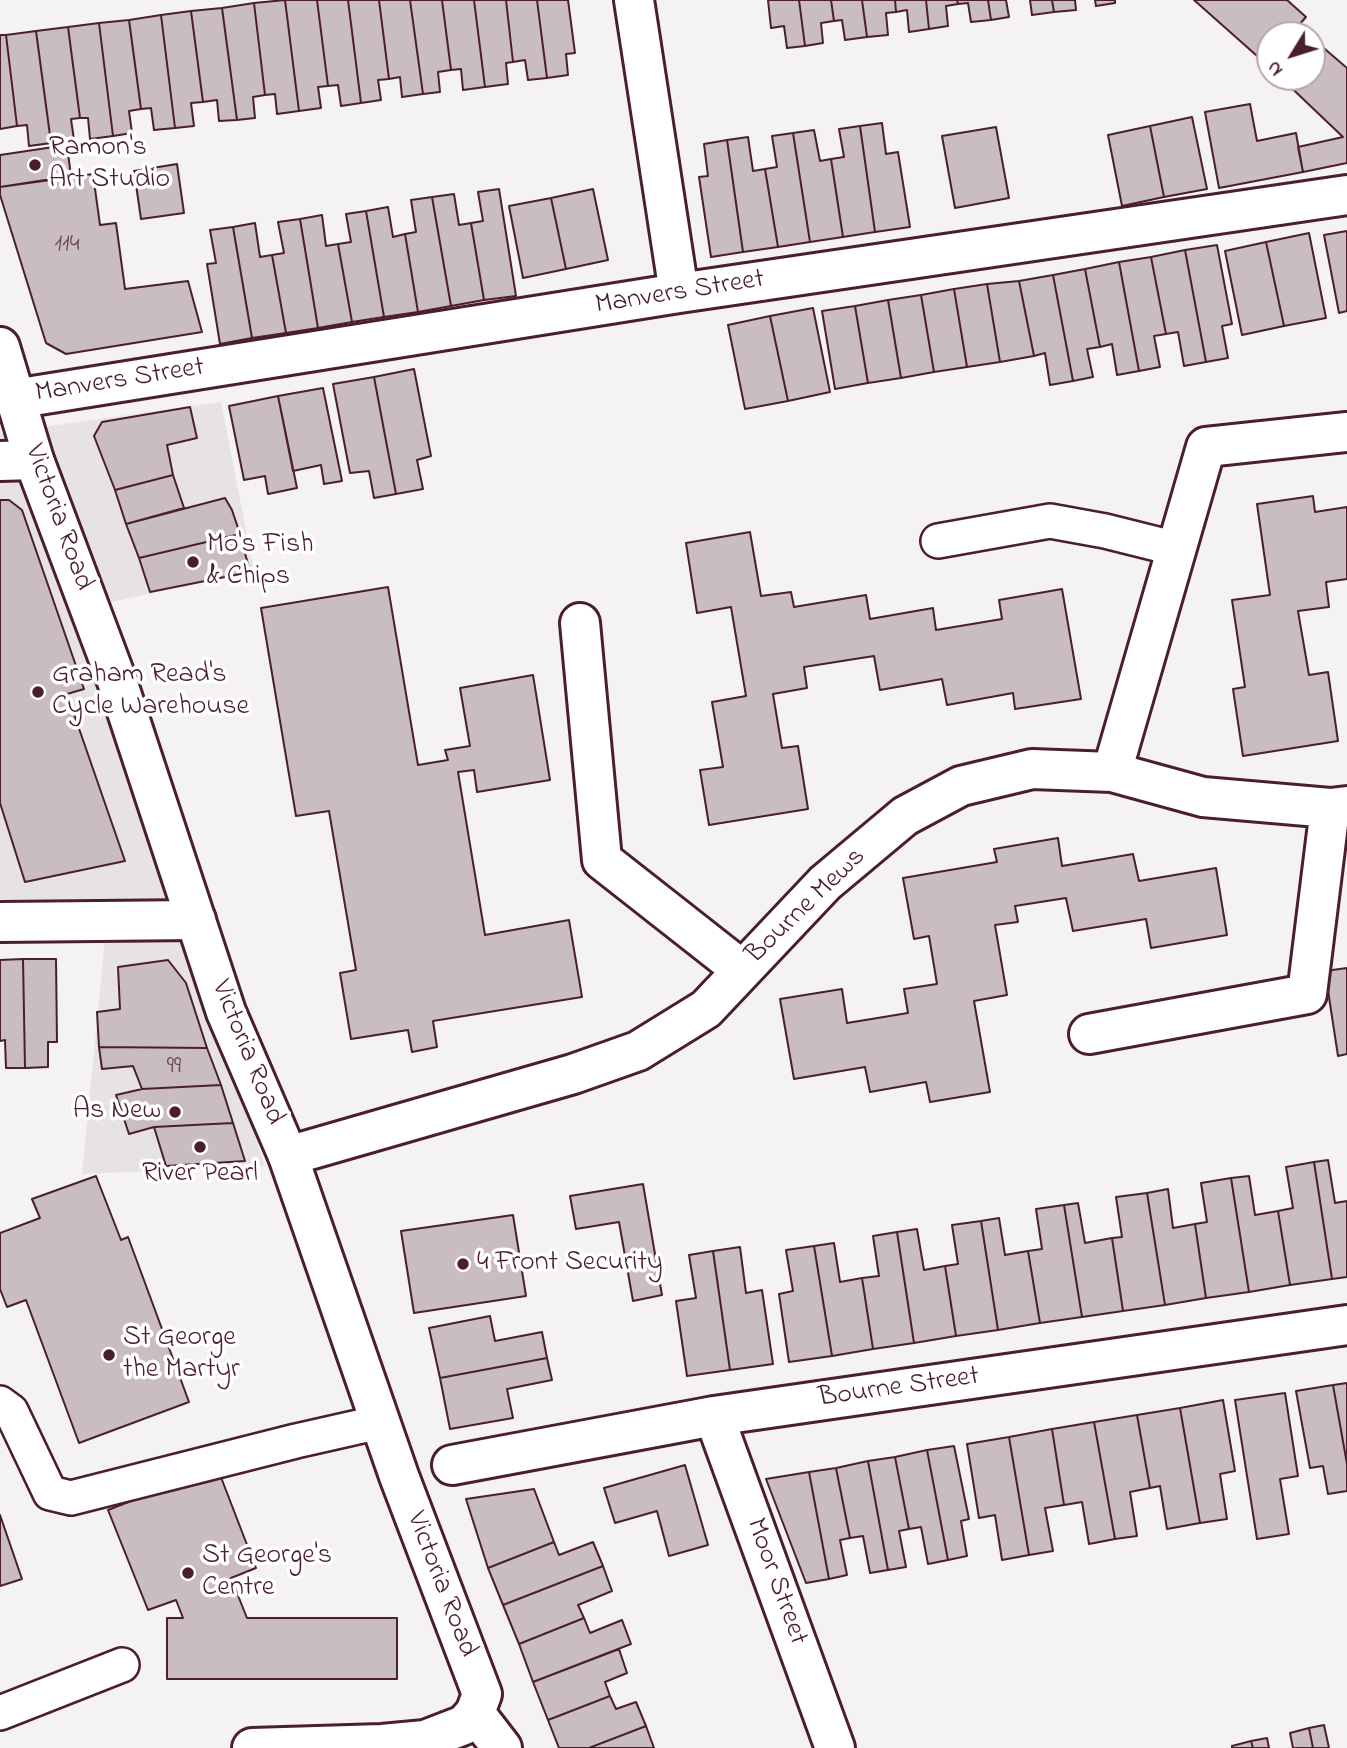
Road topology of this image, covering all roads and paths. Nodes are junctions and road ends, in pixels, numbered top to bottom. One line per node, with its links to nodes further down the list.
1 (634, 0): 3 (street)
2 (1347, 195): 3 (street, Manvers Street)
3 (679, 293): 5 (street, Manvers Street)
4 (0, 346): 5 (street, Victoria Road)
5 (14, 399): 7 (street, Victoria Road)
6 (1347, 432): 9 (street)
7 (17, 460): 13 (street, Victoria Road)
8 (938, 541): 9 (lane)
9 (1177, 549): 11 (street)
10 (580, 624): 15 (street)
11 (1112, 772): 12 (street, Bourne Mews); 15 (street, Bourne Mews)
12 (1338, 807): 16 (street)
13 (196, 920): 14 (street); 17 (street, Victoria Road)
14 (0, 922)
15 (742, 970): 17 (street, Bourne Mews)
16 (1089, 1034)
17 (288, 1156): 21 (street, Victoria Road)
18 (1347, 1325): 20 (street, Bourne Street)
19 (0, 1403): 21 (lane)
20 (714, 1416): 22 (street, Bourne Street); 28 (street, Moor Street)
21 (380, 1422): 25 (street, Victoria Road)
22 (452, 1465)
23 (122, 1665): 24 (lane)
24 (0, 1713)
25 (475, 1713): 26 (street); 27 (street)
26 (252, 1748)
27 (502, 1748)
28 (835, 1748)

